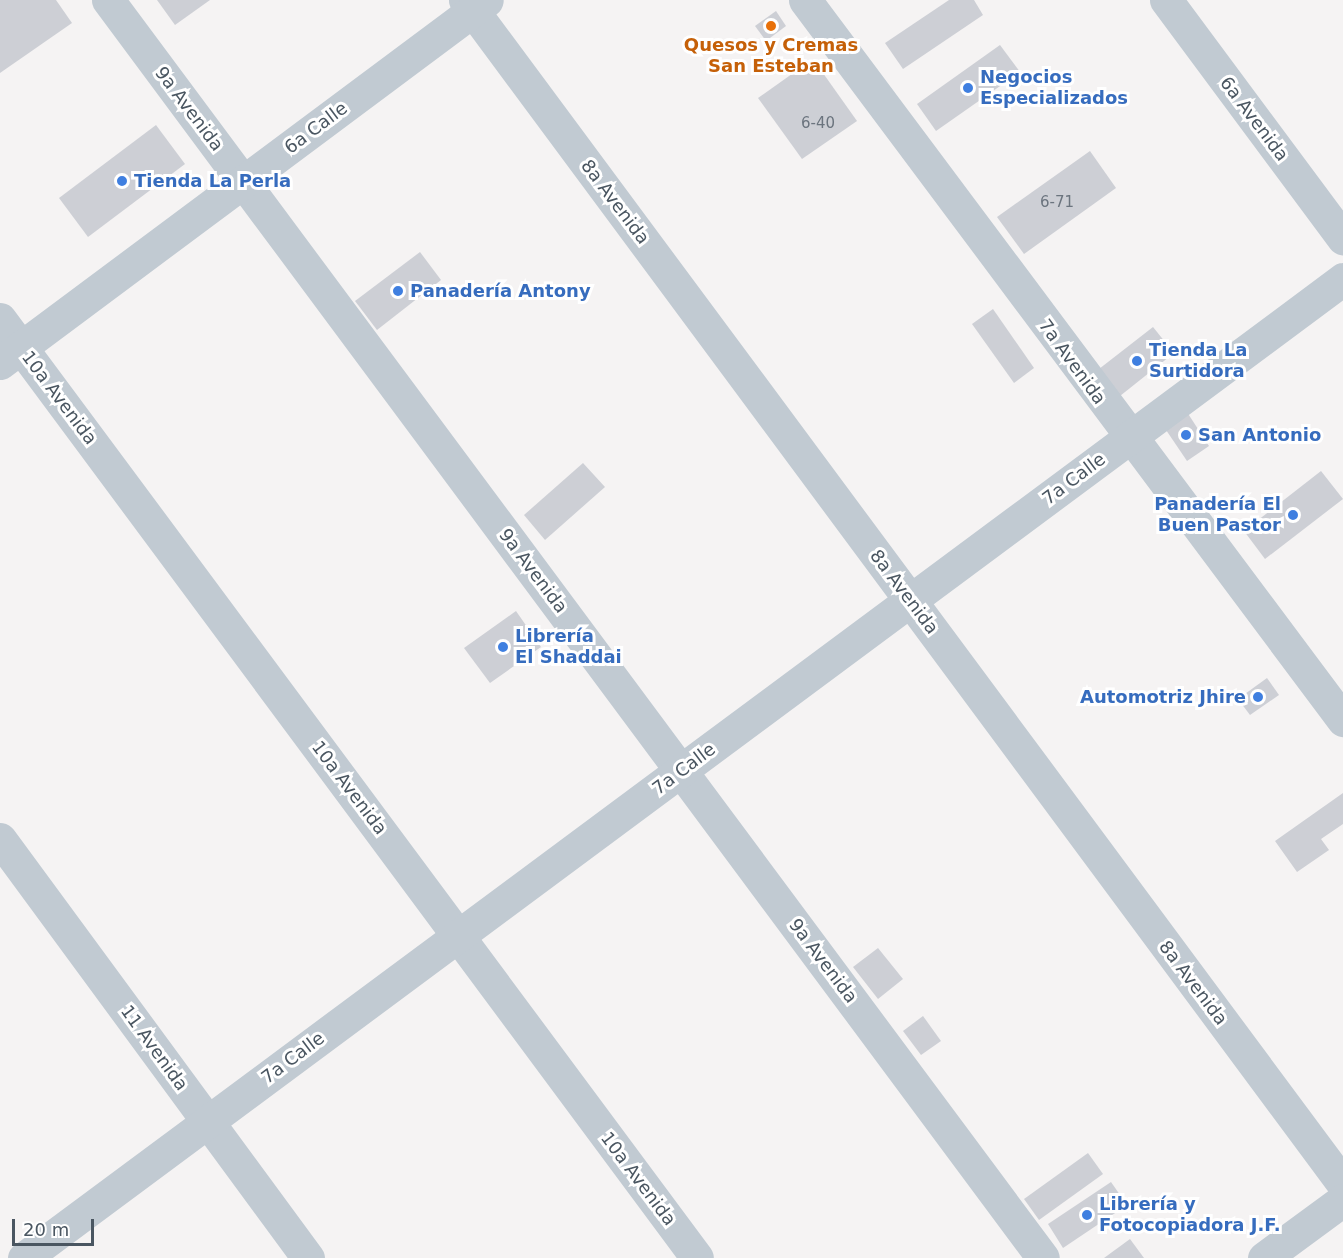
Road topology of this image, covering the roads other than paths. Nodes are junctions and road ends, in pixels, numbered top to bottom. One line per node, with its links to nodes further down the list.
1 (108, 0): 5 (street, 9a Avenida)
2 (805, 0): 10 (street, 7a Avenida)
3 (1166, 0): 6 (street, 6a Avenida)
4 (475, 3): 5 (street, 6a Calle); 11 (street, 8a Avenida)
5 (243, 182): 9 (street, 6a Calle); 13 (street, 9a Avenida)
6 (1343, 238)
7 (1343, 279): 10 (street, 7a Calle)
8 (0, 319): 9 (street, 10a Avenida)
9 (11, 355): 15 (street, 10a Avenida)
10 (1129, 438): 11 (street, 7a Calle); 12 (street, 7a Avenida)
11 (910, 601): 13 (street, 7a Calle); 17 (street, 8a Avenida)
12 (1343, 720)
13 (681, 771): 15 (street, 7a Calle); 22 (street, 9a Avenida)
14 (0, 838): 16 (street, 11 Avenida)
15 (458, 936): 16 (street, 7a Calle); 21 (street, 10a Avenida)
16 (208, 1122): 19 (street, 7a Calle); 20 (street, 11 Avenida)
17 (1343, 1184)
18 (1343, 1200): 23 (street)
19 (24, 1258)
20 (308, 1258)
21 (697, 1258)
22 (1043, 1258)
23 (1264, 1258)

